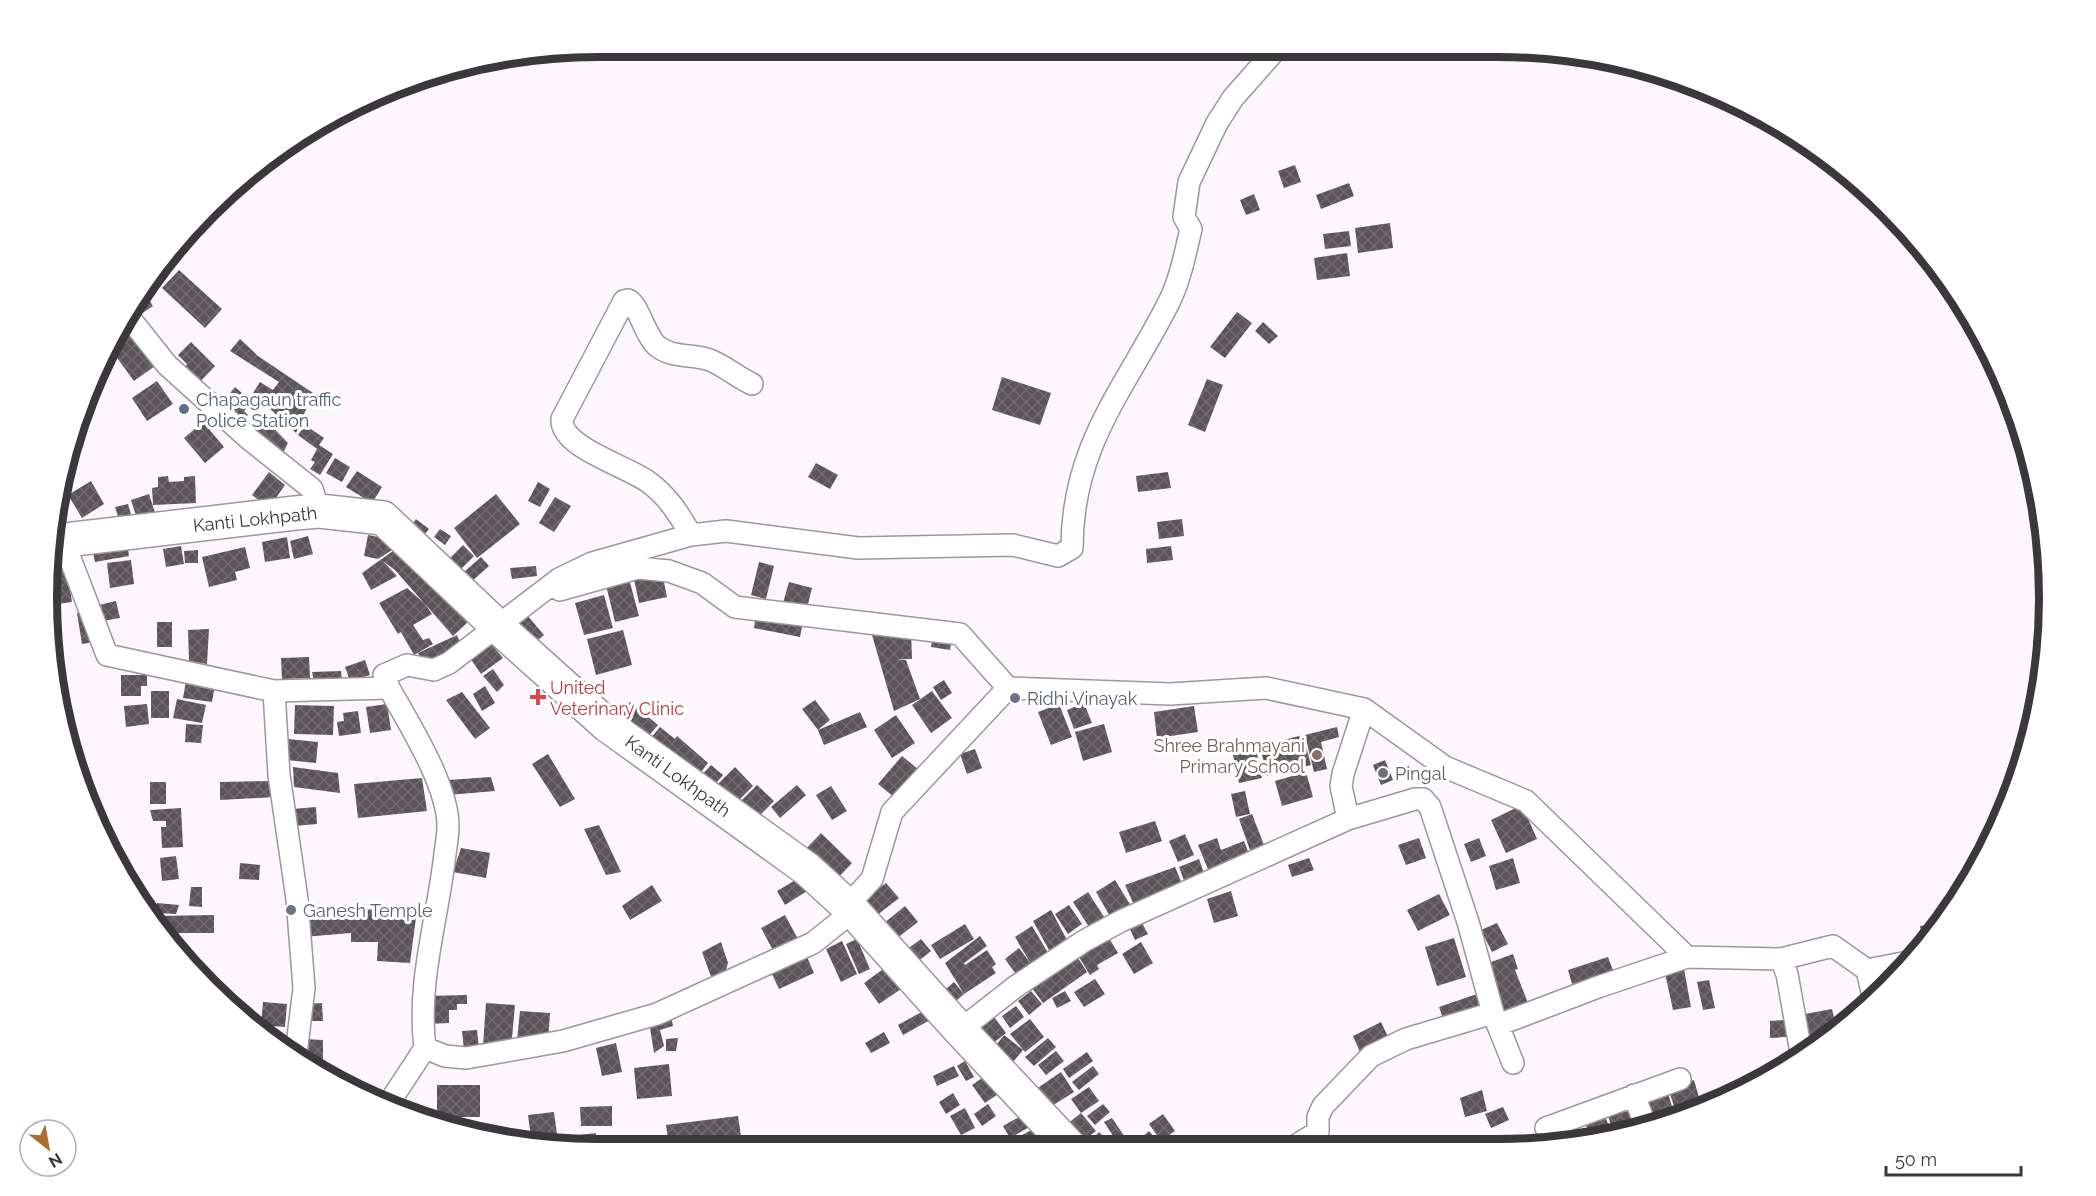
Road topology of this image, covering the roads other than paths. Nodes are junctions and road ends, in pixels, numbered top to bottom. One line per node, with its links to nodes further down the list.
1 (1269, 57): 5 (street)
2 (133, 322): 4 (street)
3 (752, 384): 5 (street)
4 (319, 511): 6 (main road, Kanti Lokhpath); 9 (main road, Kanti Lokhpath)
5 (691, 535): 8 (street)
6 (60, 540)
7 (60, 541): 12 (street)
8 (537, 596): 9 (street); 11 (street)
9 (498, 627): 10 (street); 15 (main road, Kanti Lokhpath)
10 (389, 688): 12 (street); 25 (street)
11 (1008, 688): 13 (street); 15 (street)
12 (274, 691): 24 (street)
13 (1364, 709): 14 (street); 16 (street)
14 (1348, 819): 21 (street); 22 (street)
15 (848, 908): 22 (main road, Kanti Lokhpath); 25 (street)
16 (1687, 957): 17 (street); 21 (street)
17 (1781, 959): 19 (street); 23 (street)
18 (1896, 964): 19 (street)
19 (1867, 970): 20 (street)
20 (1872, 990)
21 (1496, 1019): 26 (street); 33 (street)
22 (960, 1030): 32 (main road, Kanti Lokhpath)
23 (1800, 1047)
24 (297, 1048)
25 (425, 1048): 29 (street)
26 (1513, 1063)
27 (1680, 1079): 28 (street)
28 (1634, 1095): 30 (street); 31 (street)
29 (392, 1098)
30 (1643, 1119)
31 (1546, 1128)
32 (1062, 1139)
33 (1322, 1139)

